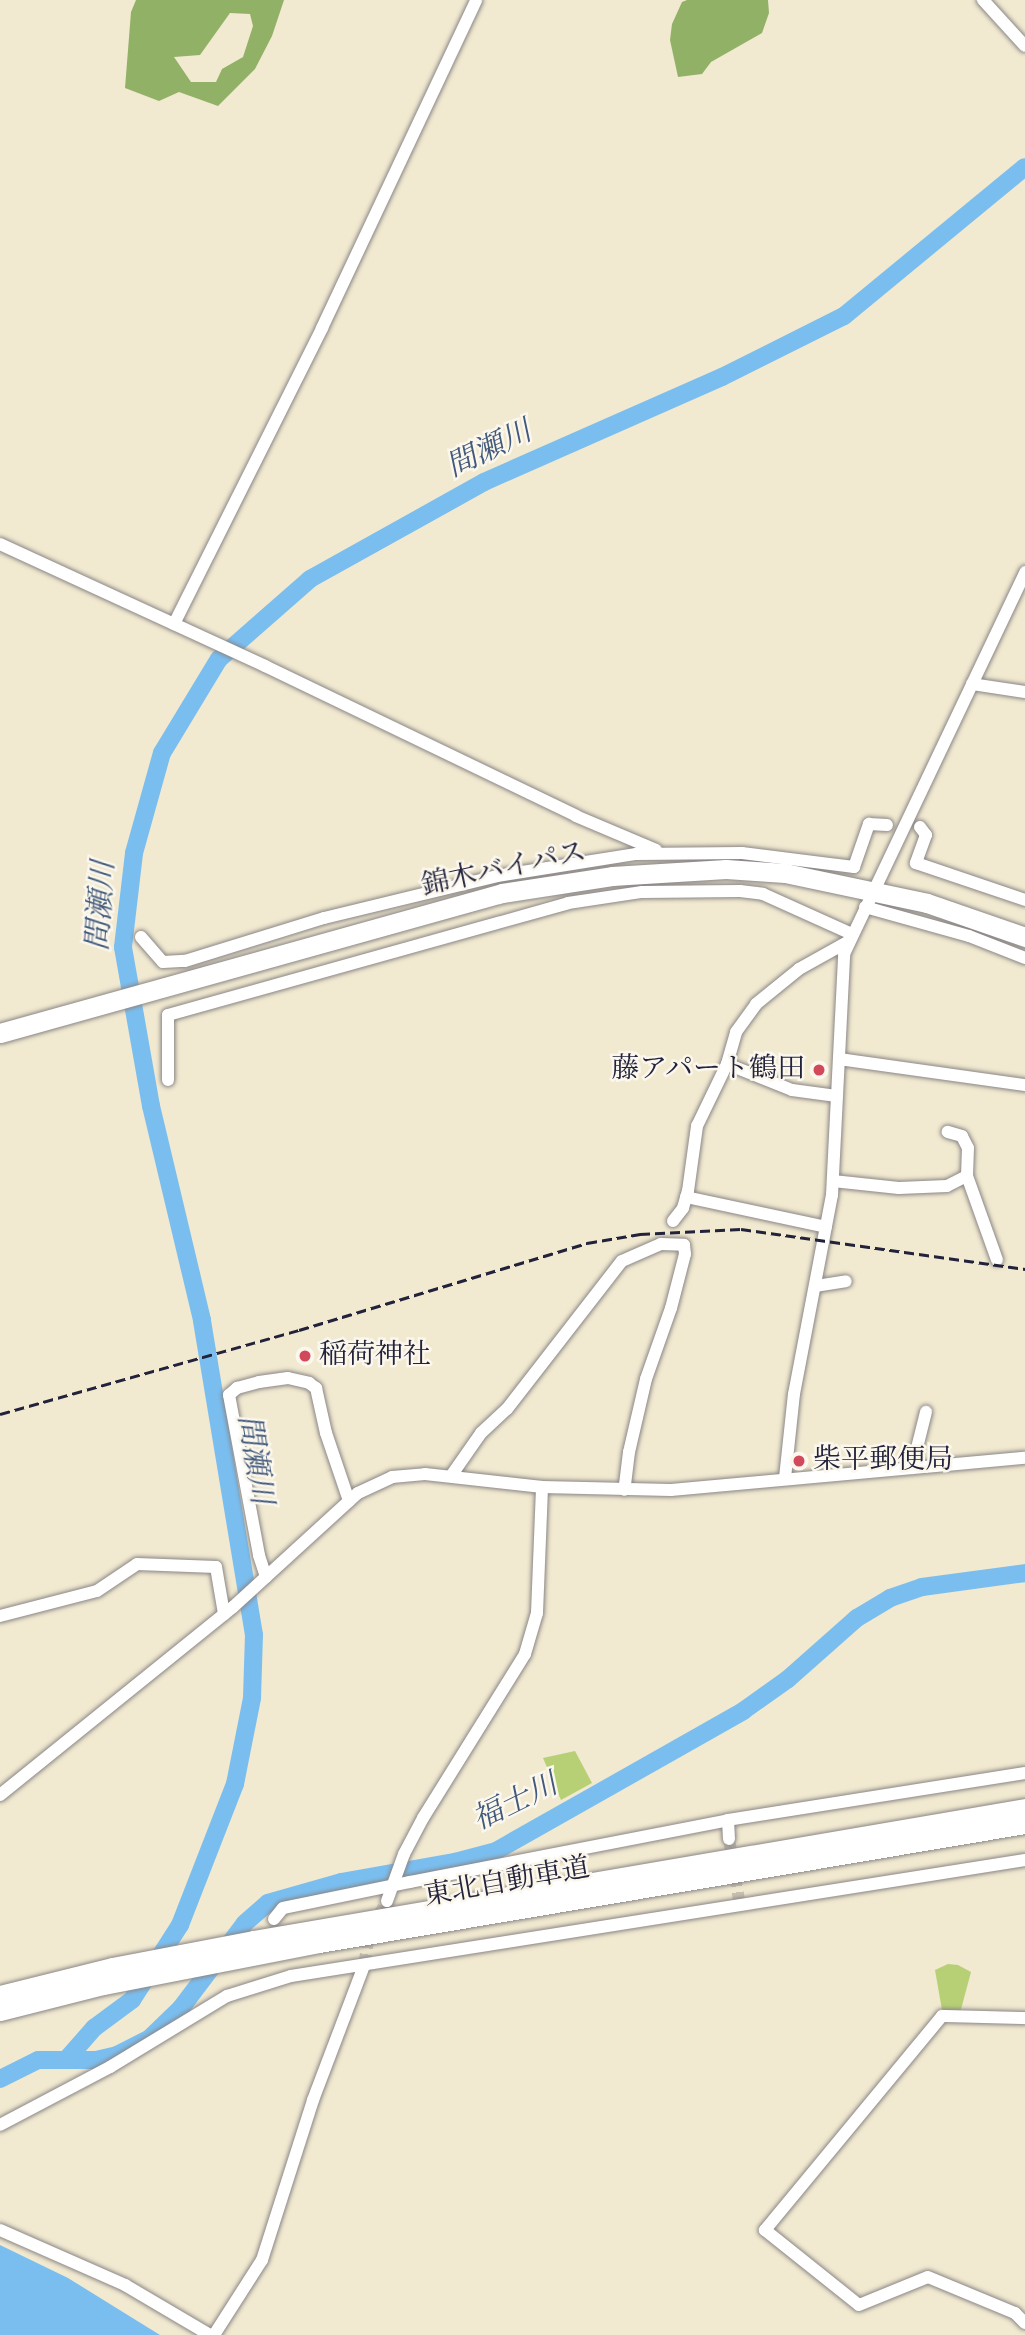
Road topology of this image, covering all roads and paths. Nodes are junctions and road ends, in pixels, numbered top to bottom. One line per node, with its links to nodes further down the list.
1 (476, 0): 6 (street)
2 (983, 0): 3 (street)
3 (1025, 46)
4 (0, 544): 6 (street)
5 (1025, 572): 7 (street)
6 (174, 624): 11 (street)
7 (972, 684): 8 (street); 12 (street)
8 (1025, 692)
9 (887, 825): 11 (street)
10 (920, 827): 13 (street)
11 (660, 852): 14 (street)
12 (868, 899): 15 (street); 16 (highway, 錦木バイパス); 17 (street); 18 (highway, 錦木バイパス)
13 (1025, 900)
14 (141, 937)
15 (850, 937): 19 (street); 20 (street); 21 (street)
16 (1025, 937)
17 (1025, 958)
18 (0, 1033)
19 (839, 1059): 22 (street); 23 (street)
20 (727, 1064): 23 (street); 27 (street)
21 (168, 1080)
22 (1025, 1085)
23 (838, 1096): 26 (street)
24 (948, 1132): 25 (street)
25 (967, 1176): 26 (street); 30 (street)
26 (833, 1181): 29 (street)
27 (686, 1197): 28 (street); 29 (street)
28 (673, 1221)
29 (826, 1227): 32 (street)
30 (997, 1260)
31 (846, 1281): 32 (street)
32 (816, 1286): 37 (street)
33 (926, 1412): 35 (street)
34 (1025, 1458): 35 (street)
35 (912, 1468): 37 (street)
36 (451, 1476): 38 (street); 39 (street); 40 (street)
37 (785, 1478): 39 (street)
38 (542, 1487): 39 (street); 51 (street)
39 (624, 1490)
40 (349, 1501): 41 (street); 41 (street)
41 (264, 1579): 42 (street)
42 (228, 1611): 43 (street); 45 (street)
43 (0, 1616)
44 (1025, 1773): 47 (street)
45 (0, 1795)
46 (1025, 1808): 55 (highway, 東北自動車道)
47 (728, 1820): 49 (street); 51 (street)
48 (1025, 1824): 56 (highway, 東北自動車道)
49 (729, 1839)
50 (1025, 1860): 54 (street)
51 (391, 1885): 52 (street); 53 (street)
52 (387, 1901)
53 (275, 1919)
54 (364, 1966): 58 (street); 61 (street)
55 (0, 1996)
56 (0, 2011)
57 (1025, 2018): 60 (street)
58 (0, 2125)
59 (0, 2230): 61 (street)
60 (1025, 2323)
61 (212, 2335)

